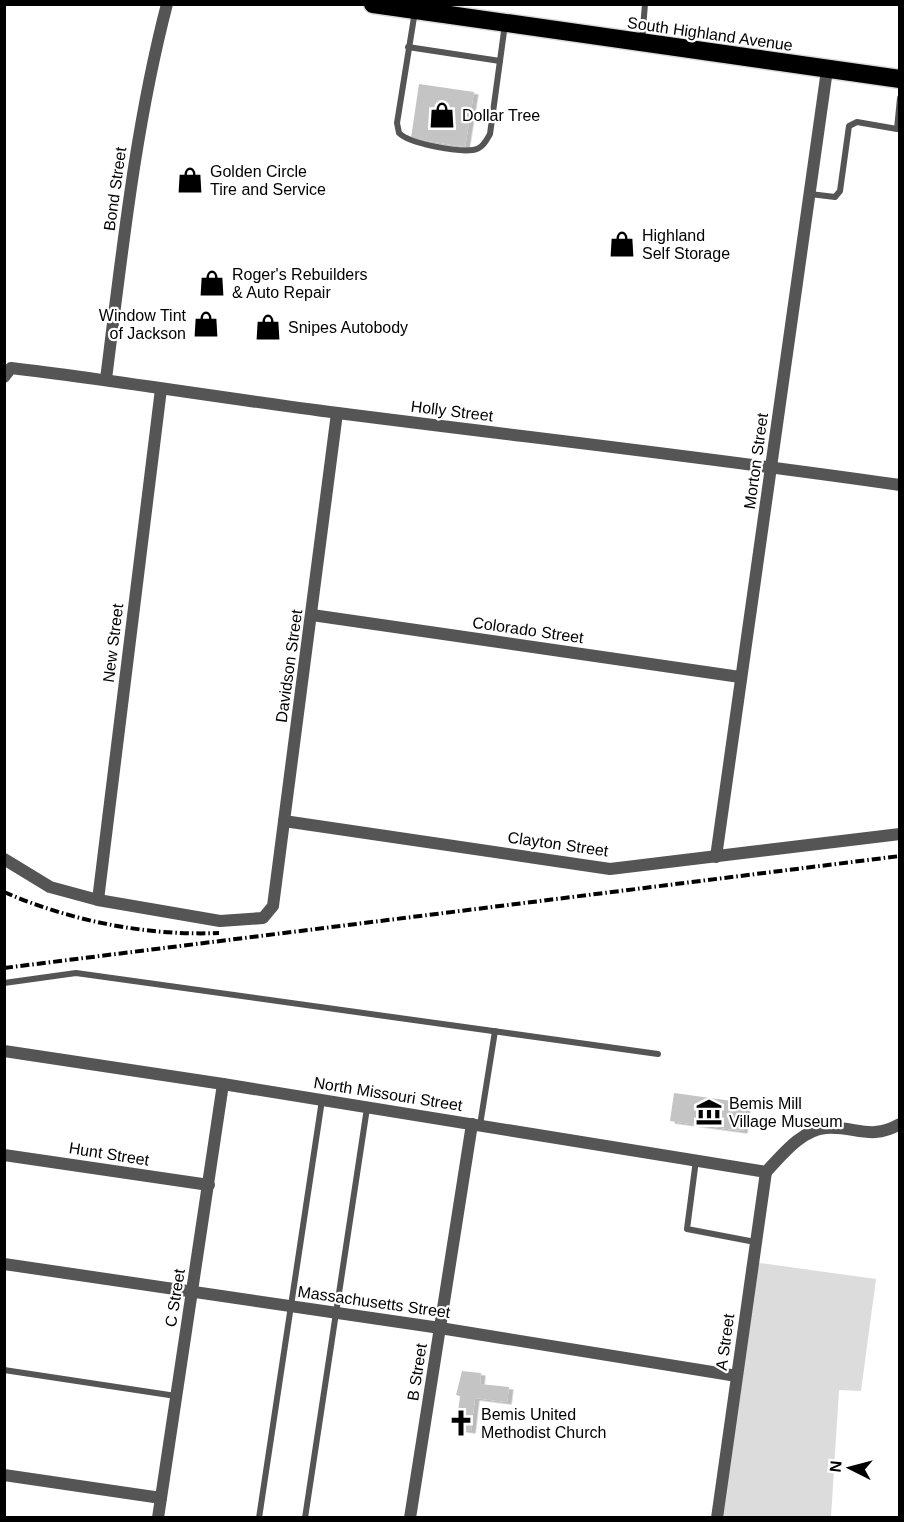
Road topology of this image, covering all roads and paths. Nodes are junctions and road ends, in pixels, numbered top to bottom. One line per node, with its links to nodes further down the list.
1 (167, 4): 16 (street, Bond Street)
2 (373, 4): 5 (highway, South Highland Avenue)
3 (645, 4): 7 (lane)
4 (454, 10): 5 (highway, South Highland Avenue); 6 (highway, South Highland Avenue)
5 (415, 11): 8 (lane)
6 (505, 24): 7 (highway, South Highland Avenue); 9 (lane)
7 (641, 43): 10 (highway, South Highland Avenue)
8 (408, 47): 9 (lane); 9 (lane)
9 (500, 61)
10 (827, 70): 11 (highway, South Highland Avenue); 14 (street, Morton Street)
11 (900, 79)
12 (900, 98): 13 (lane)
13 (898, 129): 14 (lane)
14 (810, 194): 19 (street, Morton Street)
15 (4, 377): 16 (street, Holly Street)
16 (106, 379): 17 (street, Holly Street)
17 (161, 389): 18 (street, Holly Street); 27 (street, New Street)
18 (337, 413): 19 (street, Holly Street); 21 (street, Davidson Street)
19 (772, 466): 20 (street, Holly Street); 22 (street, Morton Street)
20 (900, 485)
21 (312, 615): 22 (street, Colorado Street); 23 (street, Davidson Street)
22 (740, 677): 25 (street, Morton Street)
23 (284, 821): 25 (street, Clayton Street); 27 (street, Davidson Street)
24 (900, 834): 25 (street, Clayton Street)
25 (716, 857)
26 (4, 859): 27 (street)
27 (98, 900)
28 (4, 982): 29 (lane)
29 (495, 1031): 31 (lane); 36 (lane)
30 (4, 1051): 32 (street, North Missouri Street)
31 (658, 1054)
32 (224, 1084): 33 (street, North Missouri Street); 42 (street, C Street)
33 (322, 1100): 34 (street, North Missouri Street); 46 (lane)
34 (367, 1107): 36 (street, North Missouri Street); 47 (lane)
35 (900, 1124): 37 (street)
36 (476, 1125): 40 (street, North Missouri Street); 48 (street, B Street)
37 (884, 1133): 38 (street); 41 (street)
38 (900, 1136)
39 (4, 1155): 42 (street, Hunt Street)
40 (696, 1161): 41 (street, North Missouri Street); 43 (lane)
41 (766, 1172): 43 (street, A Street)
42 (208, 1185): 45 (street, C Street)
43 (755, 1242): 50 (street, A Street)
44 (4, 1264): 45 (street, Massachusetts Street)
45 (193, 1292): 46 (street, Massachusetts Street); 51 (street, C Street)
46 (291, 1306): 47 (street, Massachusetts Street); 55 (lane)
47 (336, 1313): 48 (street, Massachusetts Street); 56 (lane)
48 (440, 1328): 50 (street, Massachusetts Street); 57 (street, B Street)
49 (4, 1370): 51 (lane)
50 (737, 1376): 58 (street, A Street)
51 (177, 1396): 53 (street, C Street)
52 (4, 1475): 53 (street)
53 (161, 1498): 54 (street, C Street)
54 (158, 1518)
55 (259, 1518)
56 (305, 1518)
57 (410, 1518)
58 (717, 1518)

